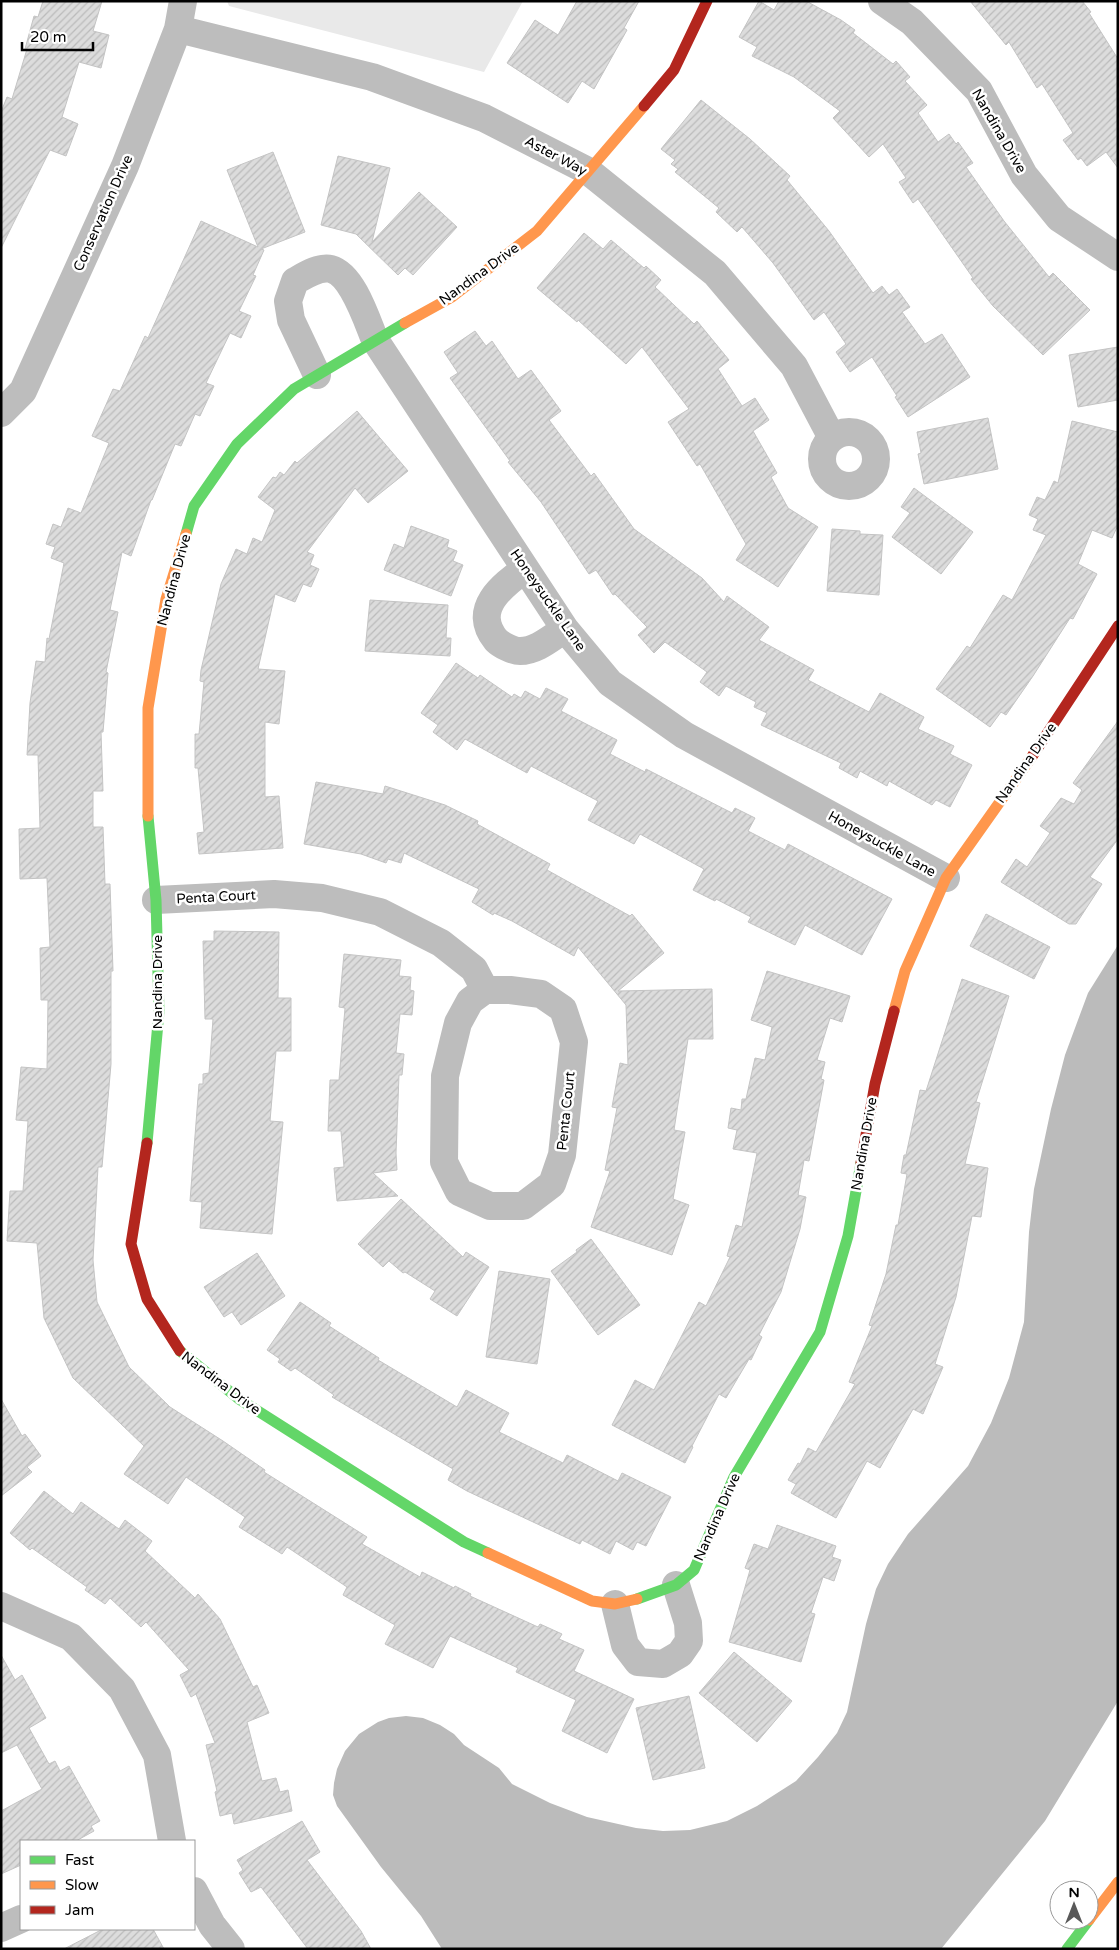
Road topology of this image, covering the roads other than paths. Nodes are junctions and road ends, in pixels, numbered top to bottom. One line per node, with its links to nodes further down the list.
1 (183, 1): 4 (street, Conservation Drive)
2 (707, 1): 5 (street, Nandina Drive)
3 (882, 1): 6 (street, Nandina Drive)
4 (178, 29): 5 (street, Aster Way); 9 (street, Conservation Drive)
5 (588, 171): 7 (street, Nandina Drive); 10 (street, Aster Way)
6 (1118, 257)
7 (375, 340): 8 (street, Nandina Drive); 8 (street, Honeysuckle Lane); 11 (street, Honeysuckle Lane)
8 (316, 375): 15 (street, Nandina Drive)
9 (1, 413)
10 (832, 438)
11 (525, 569): 13 (street, Honeysuckle Lane); 13 (street)
12 (1118, 626): 14 (street, Nandina Drive)
13 (566, 629): 14 (street, Honeysuckle Lane)
14 (946, 878): 17 (street, Nandina Drive)
15 (156, 900): 16 (street, Penta Court); 18 (street, Nandina Drive)
16 (485, 990): 16 (street, Penta Court)
17 (676, 1585): 18 (street, Nandina Drive); 18 (street)
18 (615, 1604)
19 (1, 1606): 20 (street)
20 (172, 1840)
21 (1118, 1882): 23 (street)
22 (195, 1893): 27 (street)
23 (1099, 1907)
24 (20, 1919): 25 (street)
25 (1, 1928)
26 (1081, 1930): 28 (street)
27 (231, 1949)
28 (1067, 1949)

